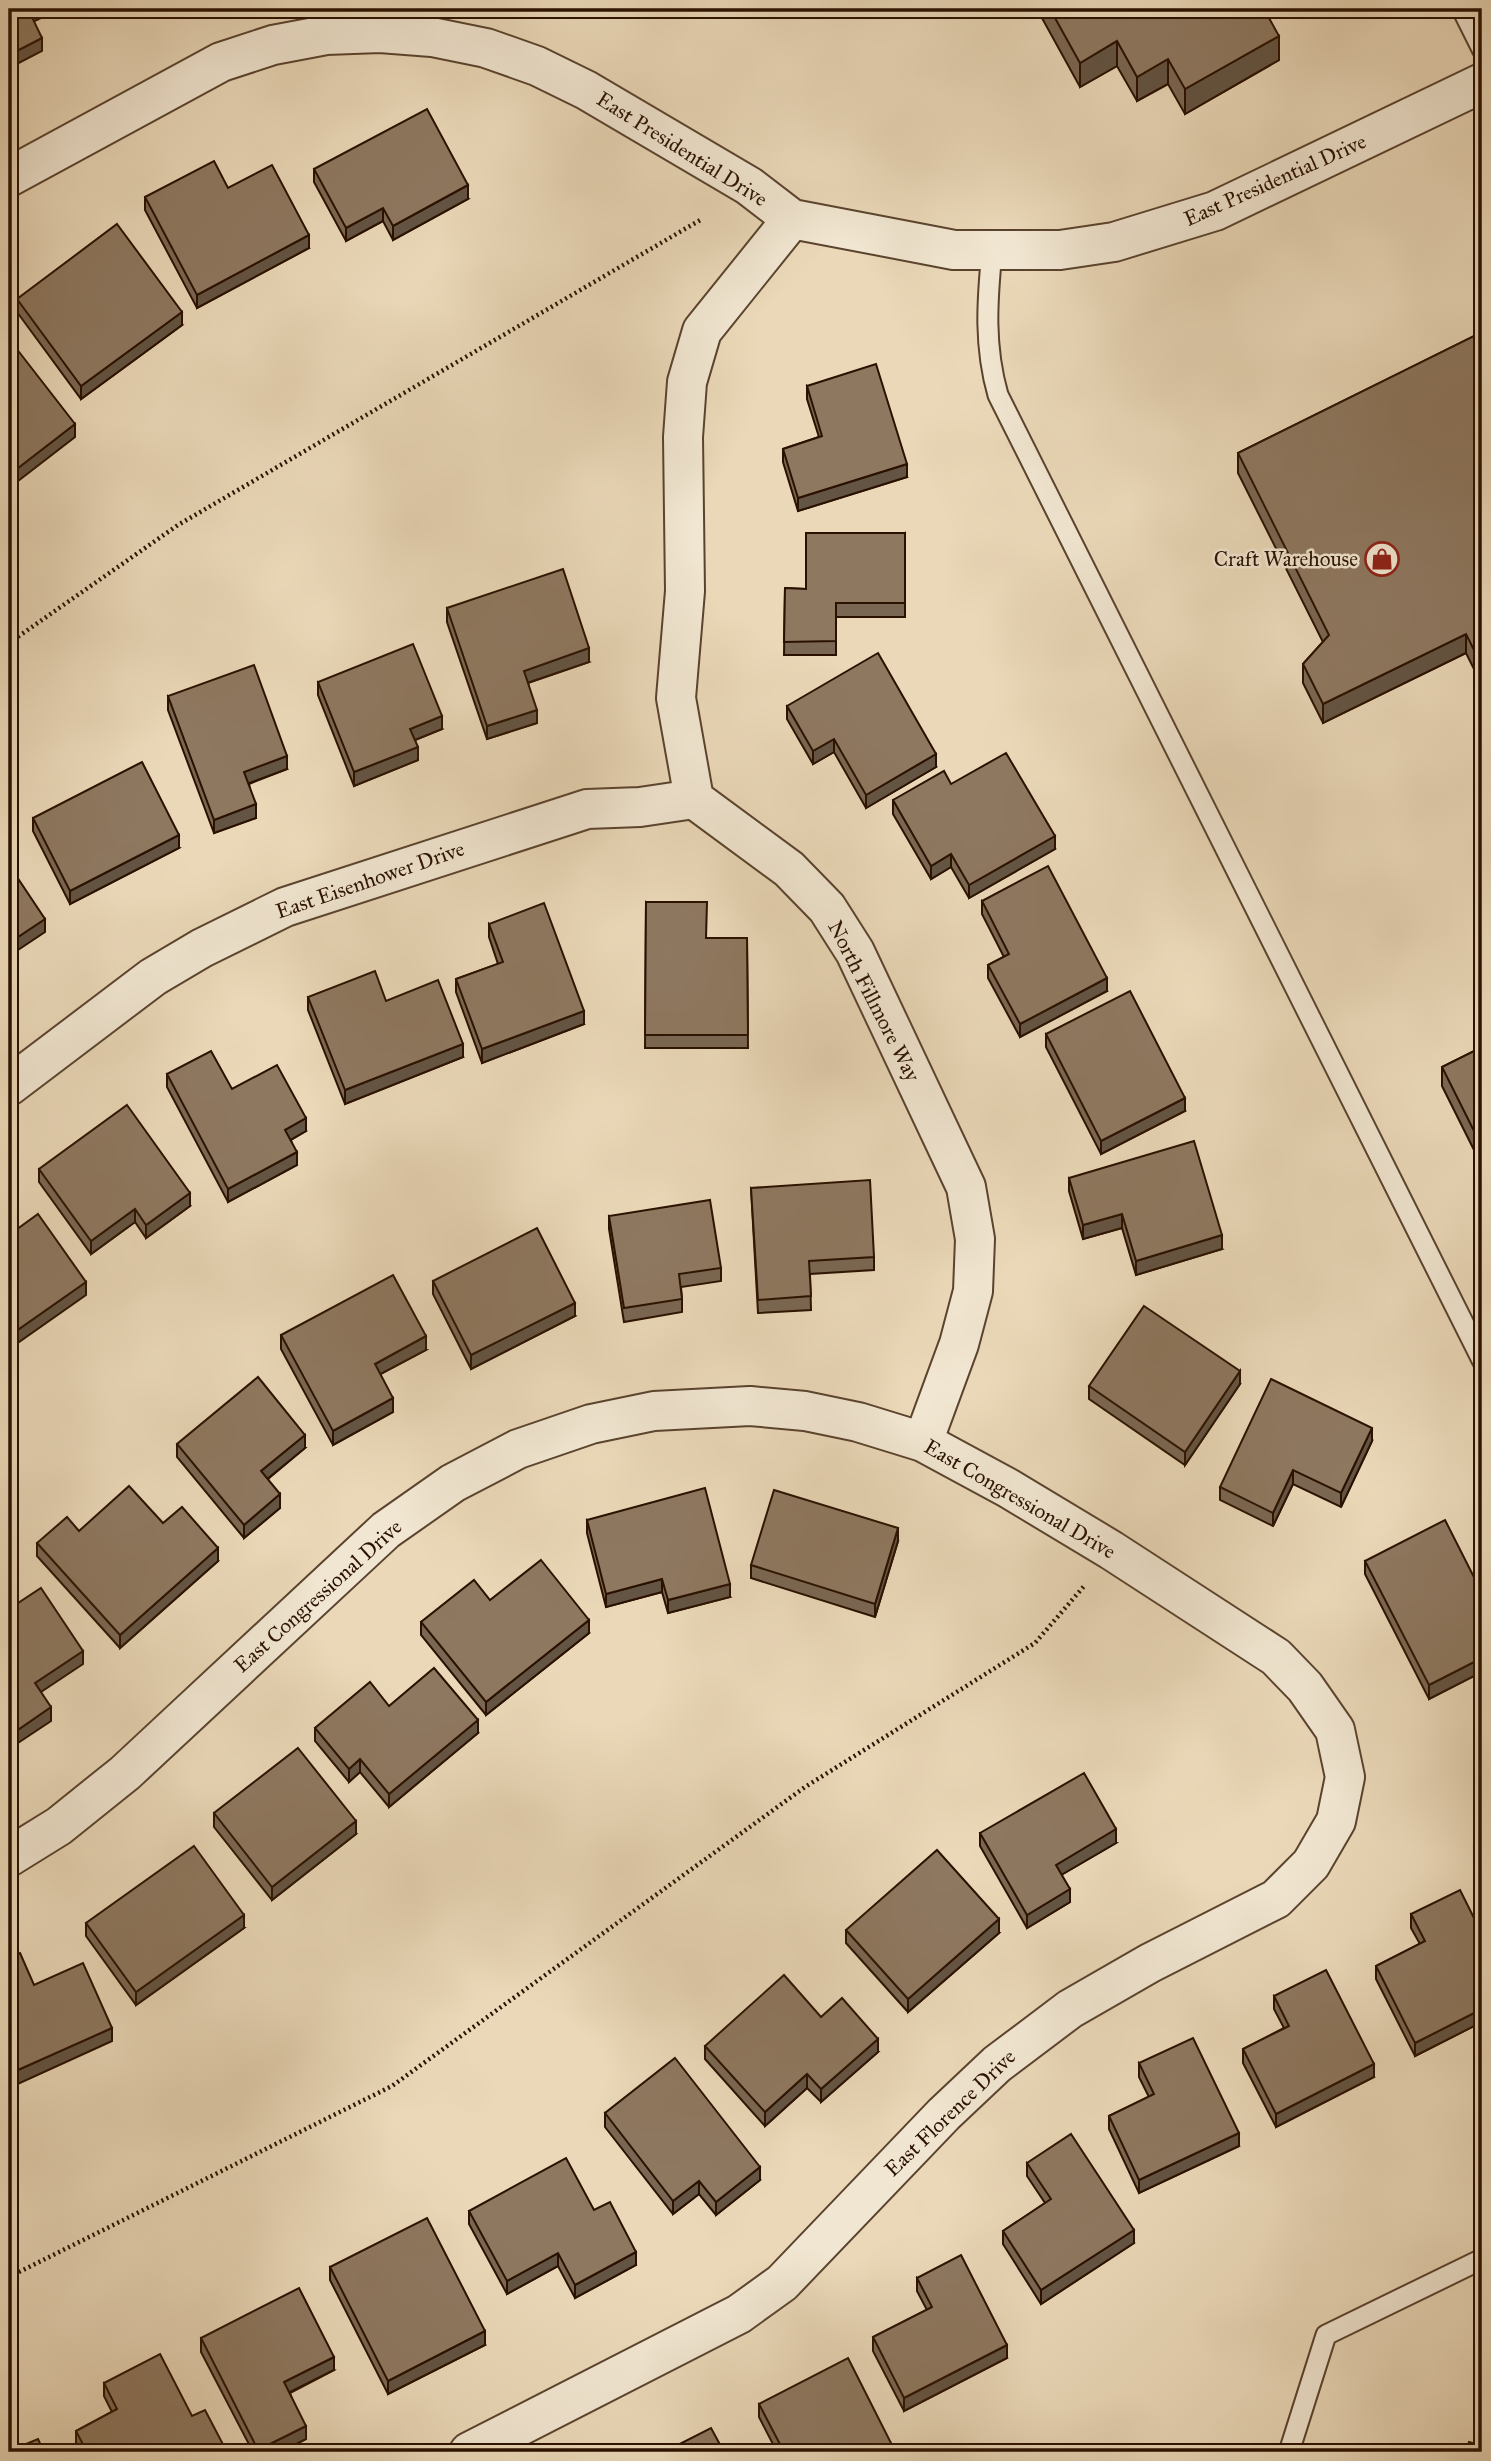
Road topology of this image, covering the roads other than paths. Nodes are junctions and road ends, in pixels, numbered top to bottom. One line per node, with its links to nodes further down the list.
1 (1462, 9): 3 (lane)
2 (322, 22): 5 (street, East Presidential Drive); 6 (street, East Presidential Drive)
3 (1482, 49)
4 (1482, 83): 7 (street, East Presidential Drive)
5 (9, 177)
6 (792, 219): 7 (street, East Presidential Drive); 8 (street)
7 (992, 251): 10 (lane)
8 (694, 799): 9 (street, East Eisenhower Drive); 11 (street, North Fillmore Way)
9 (9, 1086)
10 (1482, 1360)
11 (923, 1442): 12 (street, East Congressional Drive); 13 (street, East Congressional Drive)
12 (1305, 1687): 15 (street, East Florence Drive)
13 (9, 1857)
14 (1482, 2259): 16 (lane)
15 (469, 2452)
16 (1289, 2452)

